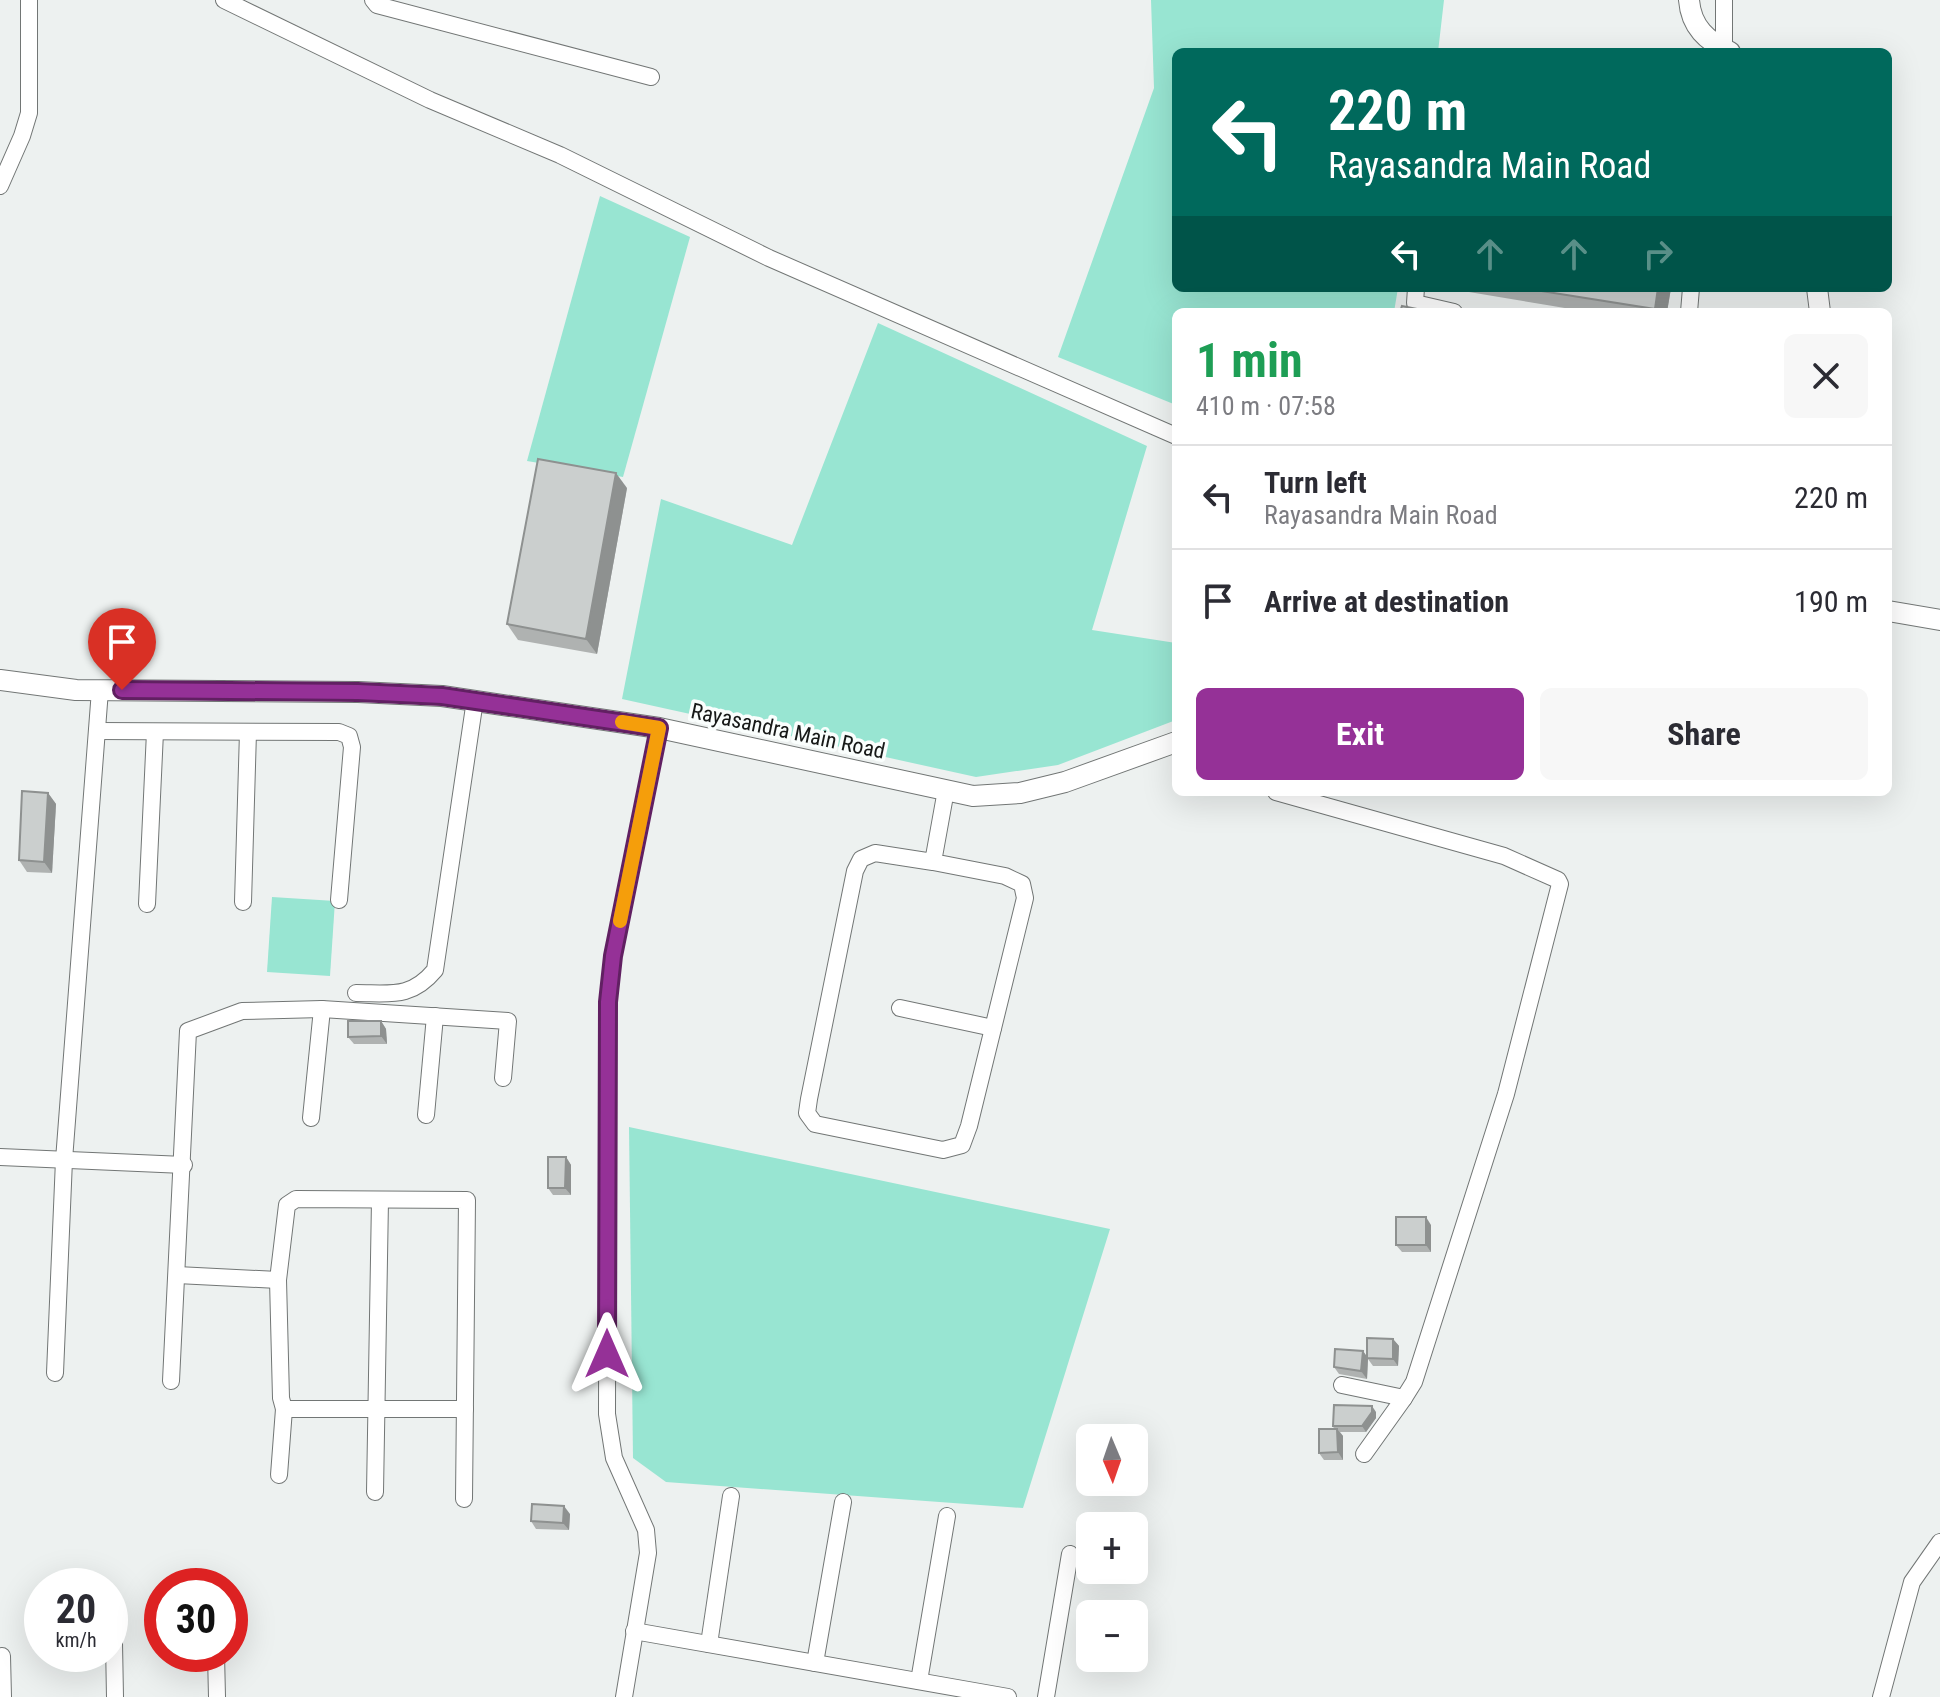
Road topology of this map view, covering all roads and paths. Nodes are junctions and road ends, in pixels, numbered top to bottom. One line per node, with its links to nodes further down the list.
1 (29, 0): 9 (street)
2 (225, 0): 12 (street)
3 (373, 0): 8 (street)
4 (1689, 0): 6 (street)
5 (1724, 0): 7 (street)
6 (1722, 48)
7 (1727, 48)
8 (651, 77)
9 (0, 186)
10 (1416, 292): 11 (street)
11 (1437, 308)
12 (1172, 434)
13 (1892, 612): 14 (street)
14 (1940, 620)
15 (0, 680): 16 (street, Rayasandra Main Road)
16 (100, 690): 17 (street, Rayasandra Main Road); 19 (street)
17 (475, 700): 18 (street, Rayasandra Main Road); 29 (street)
18 (659, 728): 23 (street, Rayasandra Main Road); 59 (street)
19 (97, 731): 20 (street); 38 (street)
20 (155, 732): 21 (street); 28 (street)
21 (248, 732): 26 (street); 27 (street)
22 (1172, 743): 23 (street, Rayasandra Main Road)
23 (946, 790): 25 (street)
24 (1290, 796): 46 (street)
25 (933, 862): 33 (street); 33 (street)
26 (339, 900)
27 (243, 902)
28 (147, 904)
29 (356, 993)
30 (900, 1008): 33 (street)
31 (322, 1009): 32 (street); 36 (street); 39 (street)
32 (435, 1016): 34 (street); 35 (street)
33 (993, 1028)
34 (503, 1078)
35 (426, 1115)
36 (311, 1118)
37 (0, 1157): 38 (street)
38 (64, 1160): 39 (street); 43 (street)
39 (184, 1165): 41 (street)
40 (380, 1200): 42 (street); 48 (street); 49 (street)
41 (177, 1275): 42 (street); 44 (street)
42 (278, 1280): 47 (street)
43 (55, 1373)
44 (171, 1381)
45 (1342, 1385): 46 (street)
46 (1404, 1398): 50 (street)
47 (284, 1409): 48 (street); 51 (street)
48 (376, 1409): 49 (street); 52 (street)
49 (465, 1409): 54 (street)
50 (1364, 1454)
51 (279, 1475)
52 (375, 1492)
53 (731, 1496): 60 (street)
54 (464, 1499)
55 (843, 1502): 62 (street)
56 (947, 1516): 65 (street)
57 (1940, 1542): 72 (street)
58 (1070, 1554): 71 (street)
59 (634, 1631): 60 (street); 69 (street)
60 (709, 1644): 62 (street)
61 (2, 1656): 66 (street)
62 (815, 1663): 65 (street)
63 (115, 1672): 67 (street)
64 (216, 1672): 68 (street)
65 (919, 1681): 70 (street)
66 (3, 1697)
67 (115, 1697)
68 (217, 1697)
69 (624, 1697)
70 (1008, 1697)
71 (1046, 1697)
72 (1881, 1697)

